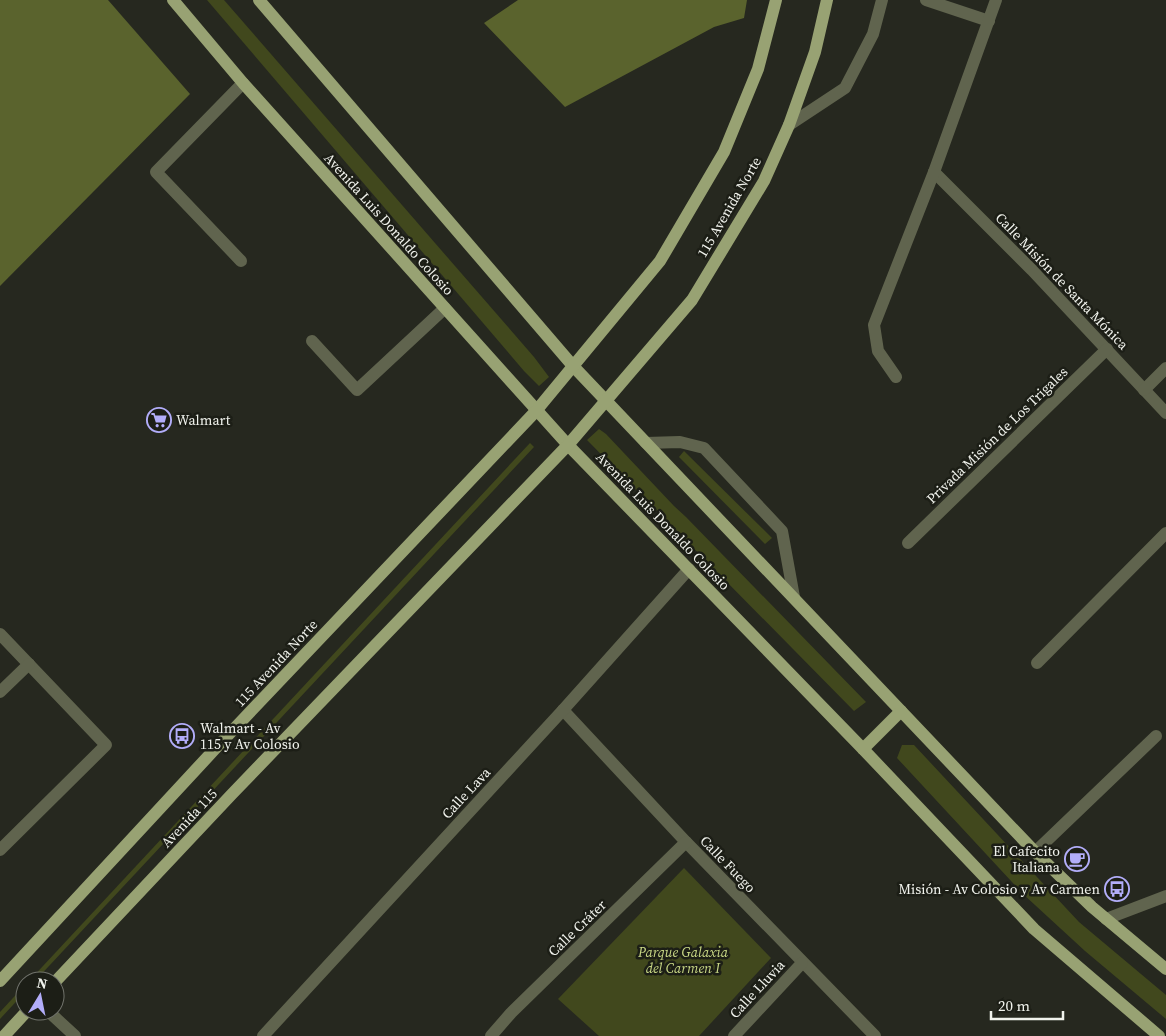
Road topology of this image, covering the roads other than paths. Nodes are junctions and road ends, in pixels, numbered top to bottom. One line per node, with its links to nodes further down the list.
1 (173, 0): 9 (main road, Avenida Luis Donaldo Colosio)
2 (259, 0): 16 (main road)
3 (776, 0): 16 (main road)
4 (828, 0): 10 (main road, 115 Avenida Norte)
5 (882, 0): 10 (street)
6 (926, 0): 8 (street)
7 (996, 0): 8 (street)
8 (989, 21): 11 (street)
9 (243, 83): 12 (street); 13 (main road, Avenida Luis Donaldo Colosio)
10 (789, 125): 20 (main road, 115 Avenida Norte)
11 (934, 172): 15 (street, Calle Misión de Santa Mónica); 18 (street)
12 (242, 261)
13 (445, 308): 14 (street); 21 (main road, Avenida Luis Donaldo Colosio)
14 (312, 341)
15 (1107, 349): 19 (street, Calle Misión de Santa Mónica); 26 (street, Privada Misión de Los Trigales)
16 (573, 366): 20 (main road); 21 (main road)
17 (1166, 368): 19 (street)
18 (896, 377)
19 (1144, 390): 22 (street, Calle Misión de Santa Mónica)
20 (606, 401): 23 (main road); 24 (main road)
21 (536, 411): 24 (main road, Avenida Luis Donaldo Colosio); 45 (main road, 115 Avenida Norte)
22 (1166, 413)
23 (646, 443): 28 (main road); 28 (street)
24 (568, 445): 27 (main road, Avenida Luis Donaldo Colosio); 44 (main road, Avenida 115)
25 (1166, 533): 30 (street)
26 (908, 543)
27 (689, 569): 33 (street, Calle Lava); 36 (main road, Avenida Luis Donaldo Colosio)
28 (794, 597): 34 (main road)
29 (0, 634): 31 (street)
30 (1036, 663)
31 (30, 664): 32 (street); 38 (street)
32 (0, 692)
33 (563, 710): 37 (street, Calle Fuego); 50 (street, Calle Lava)
34 (901, 711): 36 (main road); 39 (main road)
35 (1156, 736): 39 (street)
36 (864, 749): 54 (main road, Avenida Luis Donaldo Colosio)
37 (686, 842): 42 (street, Calle Fuego); 51 (street, Calle Cráter)
38 (0, 850)
39 (1035, 852): 41 (main road)
40 (1166, 896): 41 (street)
41 (1106, 919): 43 (main road)
42 (802, 963): 52 (street, Calle Lluvia); 53 (street, Calle Fuego)
43 (1166, 969)
44 (65, 971)
45 (0, 981)
46 (18, 1021): 48 (main road)
47 (59, 1021): 49 (street)
48 (4, 1036)
49 (75, 1036)
50 (263, 1036)
51 (491, 1036)
52 (734, 1036)
53 (875, 1036)
54 (1159, 1036)

